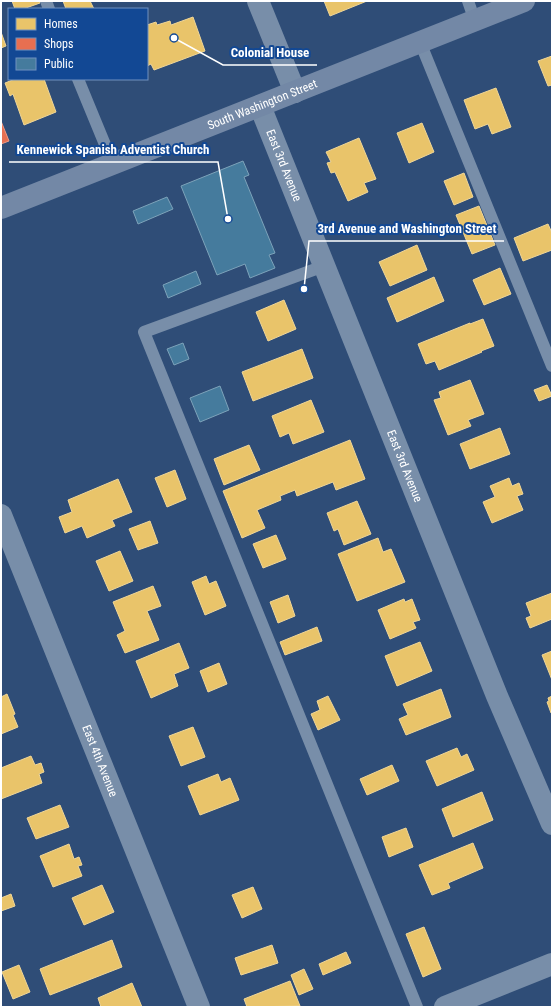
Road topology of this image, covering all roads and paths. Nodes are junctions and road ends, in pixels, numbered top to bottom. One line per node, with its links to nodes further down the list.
1 (258, 1): 6 (street)
2 (524, 1): 3 (main road, South Washington Street)
3 (471, 11): 4 (main road, South Washington Street)
4 (420, 42): 6 (main road, South Washington Street); 11 (lane)
5 (78, 80): 8 (lane)
6 (295, 92): 7 (main road, South Washington Street)
7 (260, 106): 8 (main road, South Washington Street); 10 (street, East 3rd Avenue)
8 (114, 164): 9 (main road, South Washington Street)
9 (1, 208)
10 (324, 266): 13 (street, East 3rd Avenue); 16 (lane)
11 (552, 366)
12 (1, 515): 15 (street, East 4th Avenue)
13 (552, 824)
14 (552, 964): 17 (street)
15 (199, 1007)
16 (417, 1007)
17 (445, 1007)

